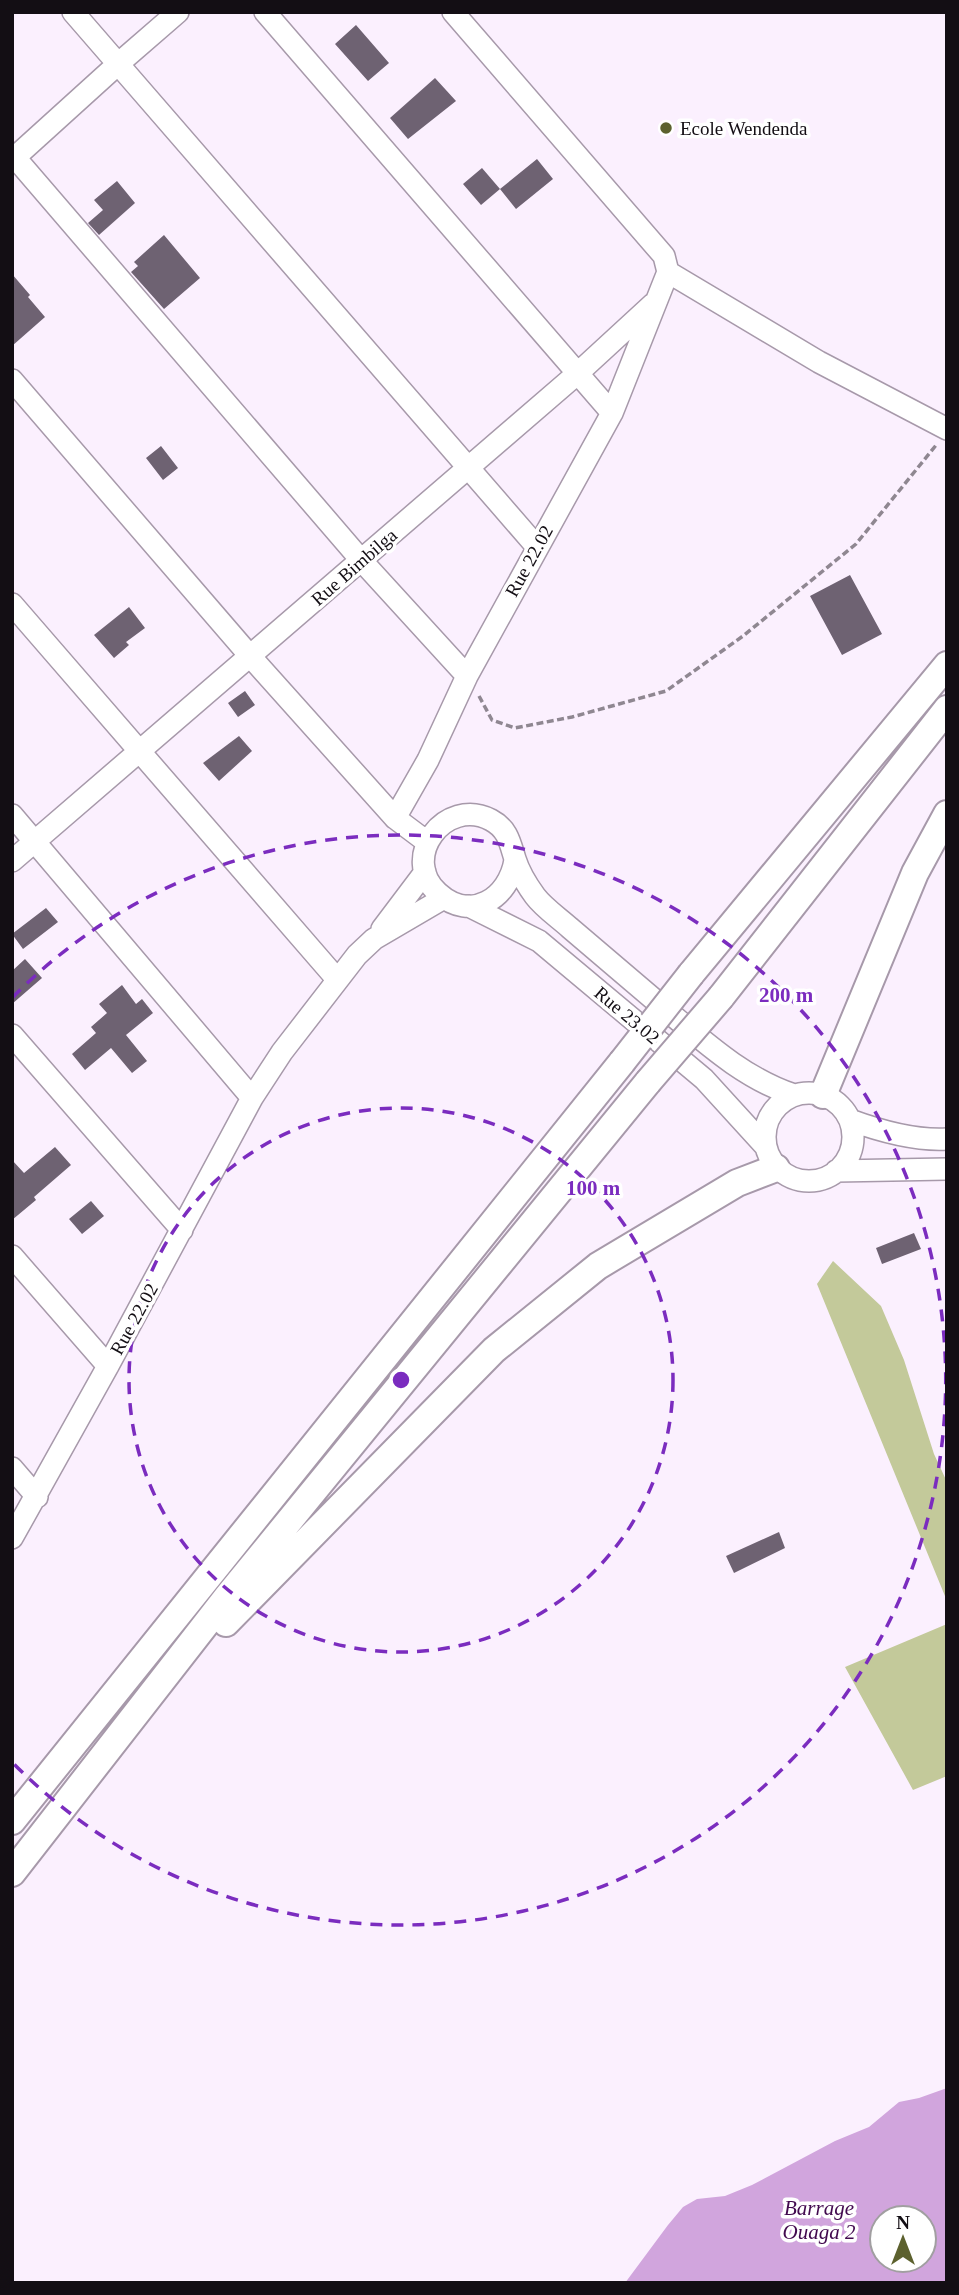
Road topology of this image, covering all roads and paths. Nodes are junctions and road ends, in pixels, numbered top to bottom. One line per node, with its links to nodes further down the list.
1 (73, 12): 5 (street)
2 (178, 12): 5 (street)
3 (265, 12): 9 (street)
4 (453, 12): 7 (street)
5 (118, 64): 6 (street); 13 (street)
6 (13, 157): 15 (street)
7 (666, 264): 8 (street, Rue Bimbilga); 12 (street)
8 (657, 301): 9 (street, Rue Bimbilga); 11 (street, Rue 22.02)
9 (578, 373): 11 (street); 13 (street, Rue Bimbilga)
10 (12, 380): 17 (street)
11 (612, 413): 14 (street, Rue 22.02)
12 (942, 436): 19 (path)
13 (468, 468): 14 (street); 15 (street, Rue Bimbilga)
14 (537, 547): 19 (street, Rue 22.02)
15 (361, 560): 17 (street, Rue Bimbilga); 19 (street)
16 (12, 604): 21 (street)
17 (250, 656): 21 (street, Rue Bimbilga); 24 (street)
18 (947, 665): 50 (main road, bridge)
19 (467, 676): 24 (street, Rue 22.02)
20 (947, 709): 49 (main road, bridge)
21 (139, 752): 25 (street, Rue Bimbilga); 33 (street)
22 (947, 814): 36 (main road)
23 (12, 815): 25 (street)
24 (395, 818): 26 (street)
25 (35, 840): 27 (street, Rue Bimbilga); 37 (street)
26 (427, 842): 28 (street, Rue 23.02); 29 (street)
27 (12, 860)
28 (515, 860): 31 (street); 35 (street, Rue 23.02)
29 (425, 872): 30 (street); 32 (street)
30 (444, 898): 31 (street, Rue 23.02); 32 (street)
31 (469, 906): 40 (street, Rue 23.02)
32 (374, 939): 33 (street)
33 (336, 978): 37 (street)
34 (12, 1035): 43 (street)
35 (794, 1095): 36 (street, Rue 23.02); 40 (street)
36 (823, 1095): 38 (street)
37 (252, 1098): 43 (street, Rue 22.02)
38 (850, 1120): 39 (street); 42 (street)
39 (947, 1139)
40 (771, 1157): 42 (street, Rue 23.02); 49 (main road)
41 (947, 1169): 42 (street, Rue 23.02)
42 (836, 1171)
43 (183, 1230): 45 (street, Rue 22.02)
44 (12, 1256): 45 (street)
45 (108, 1366): 47 (street, Rue 22.02)
46 (12, 1468): 47 (street)
47 (37, 1496): 48 (street, Rue 22.02)
48 (12, 1538)
49 (134, 1716): 51 (main road)
50 (12, 1821)
51 (12, 1873)

